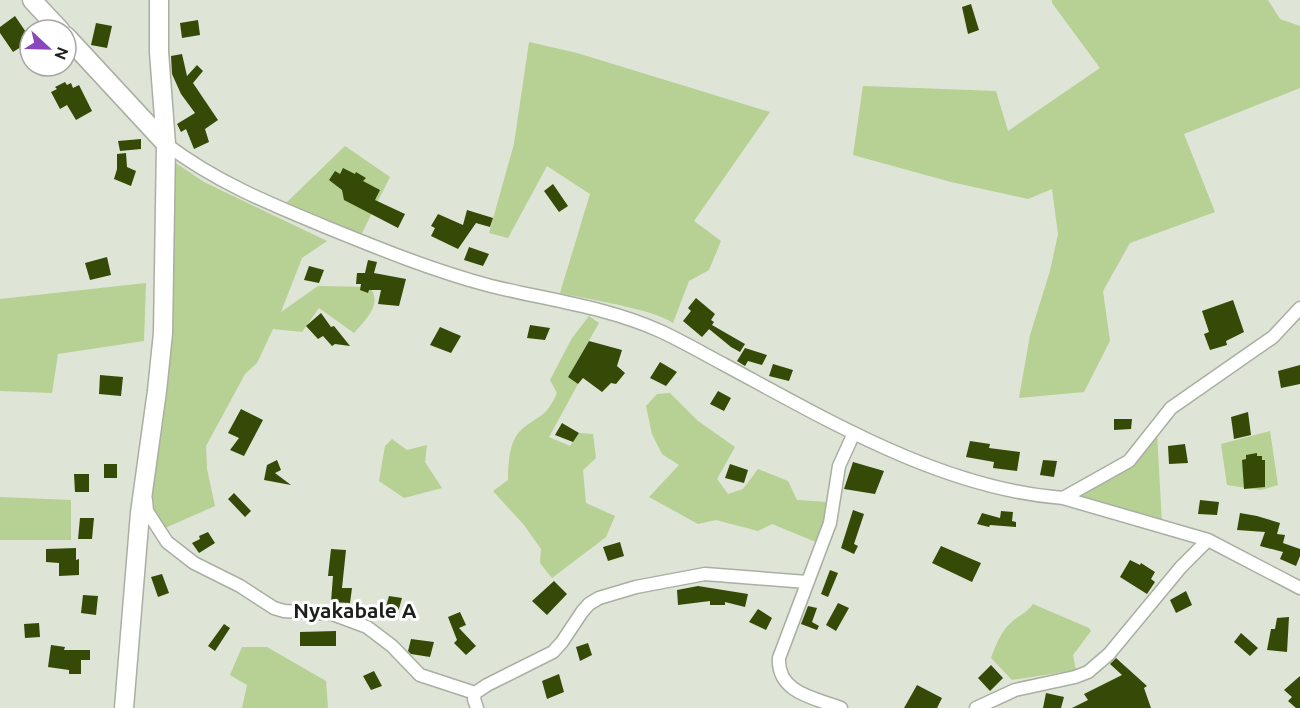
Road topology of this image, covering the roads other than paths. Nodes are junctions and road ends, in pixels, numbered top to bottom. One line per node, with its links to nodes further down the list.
1 (32, 0): 3 (street)
2 (159, 0): 5 (street)
3 (49, 18)
4 (78, 49): 5 (street)
5 (166, 144): 7 (street); 8 (street)
6 (1300, 308): 9 (street)
7 (854, 433): 9 (street); 11 (street)
8 (144, 483): 13 (street); 14 (street)
9 (1063, 498): 10 (street)
10 (1208, 540): 12 (street); 17 (street)
11 (807, 582): 13 (street); 16 (street)
12 (1300, 588)
13 (475, 693): 15 (street)
14 (124, 708)
15 (477, 708)
16 (841, 708)
17 (976, 708)

